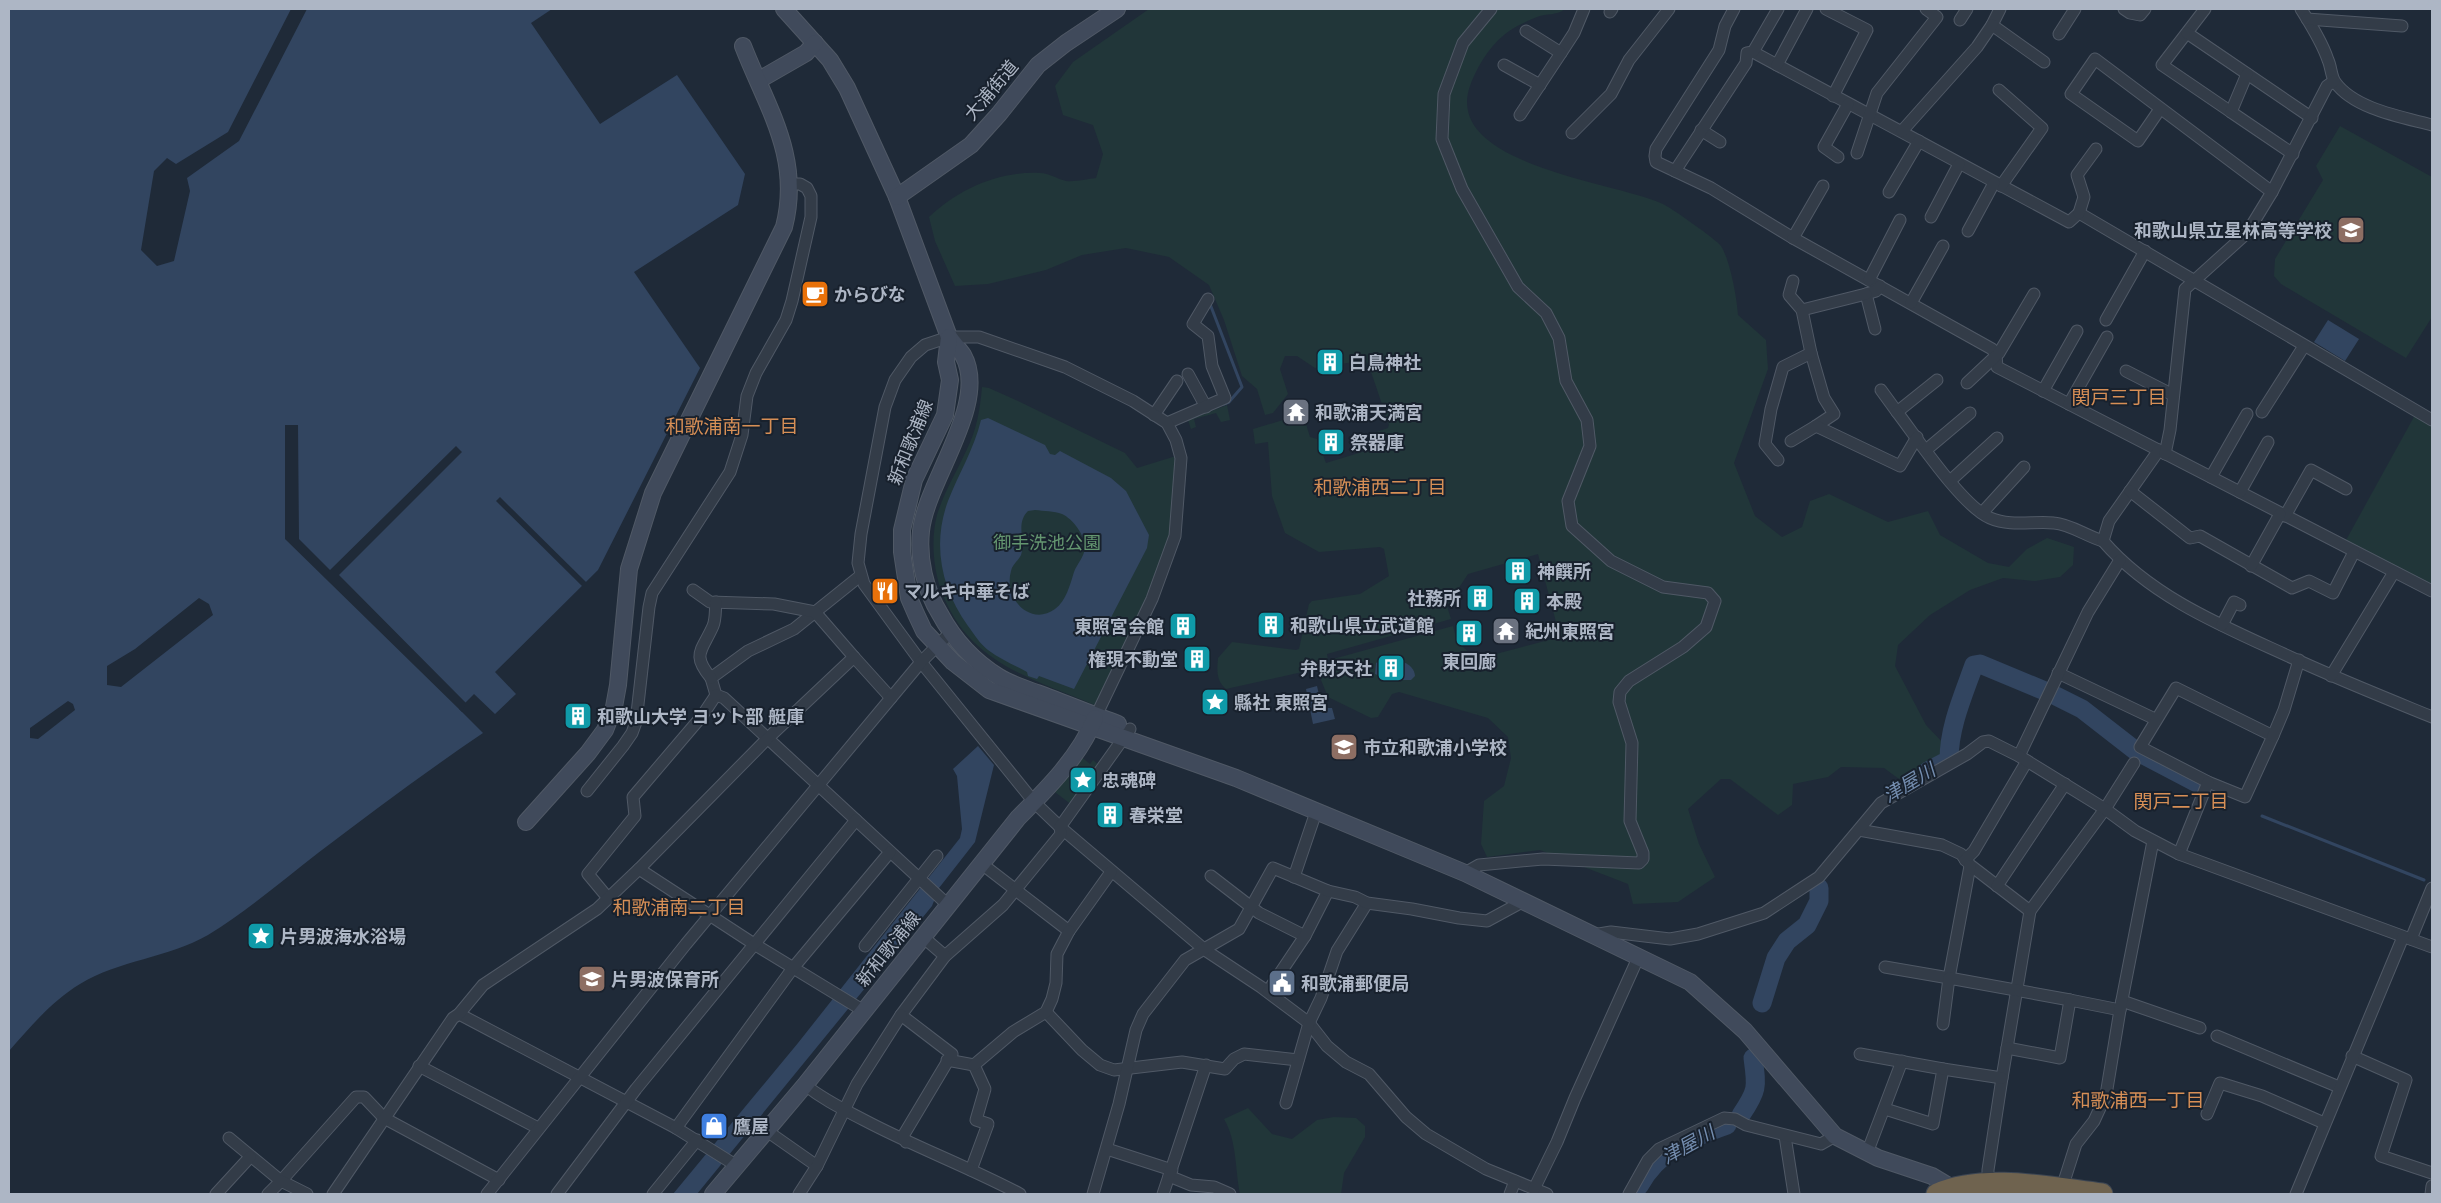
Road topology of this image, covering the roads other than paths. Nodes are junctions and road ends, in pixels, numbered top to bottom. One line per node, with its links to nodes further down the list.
1 (784, 9): 24 (street, 新和歌浦線)
2 (1117, 9): 60 (street, 大浦街道)
3 (1491, 9): 167 (street)
4 (1584, 9): 27 (street)
5 (1669, 9): 46 (street)
6 (1734, 9): 54 (street)
7 (1778, 9): 26 (street)
8 (1807, 9): 30 (street)
9 (1826, 9): 36 (street)
10 (1926, 9): 41 (street)
11 (1967, 9): 18 (street)
12 (2000, 9): 19 (street)
13 (2075, 9): 23 (street)
14 (2124, 9): 15 (street)
15 (2145, 9)
16 (2204, 9): 22 (street)
17 (2304, 14): 20 (street); 33 (street)
18 (1960, 20)
19 (1992, 25): 28 (street); 45 (street)
20 (2402, 26)
21 (1526, 31): 27 (street)
22 (2187, 33): 31 (street); 39 (street)
23 (2059, 34)
24 (816, 44): 32 (street); 60 (street, 新和歌浦線)
25 (743, 46): 32 (street)
26 (1753, 52): 30 (street); 44 (street)
27 (1561, 53): 34 (street)
28 (2044, 62)
29 (1504, 65): 34 (street)
30 (1777, 65): 36 (street)
31 (2247, 74): 39 (street); 42 (street)
32 (759, 80): 55 (street)
33 (2334, 81): 42 (street); 43 (street)
34 (1540, 85): 40 (street)
35 (2000, 90): 56 (street)
36 (1833, 96): 37 (street)
37 (1848, 104): 41 (street); 52 (street)
38 (2160, 108): 38 (street); 59 (street)
39 (2231, 112): 51 (street)
40 (1520, 115)
41 (1868, 115): 45 (street); 50 (street)
42 (2312, 118): 51 (street)
43 (2432, 125)
44 (1701, 130): 48 (street); 54 (street)
45 (1902, 131): 47 (street)
46 (1572, 133)
47 (1919, 141): 53 (street); 58 (street)
48 (1720, 142)
49 (2096, 149): 61 (street)
50 (1857, 153)
51 (2293, 154): 59 (street)
52 (1838, 157)
53 (1959, 164): 56 (street); 62 (street)
54 (1676, 171): 65 (street)
55 (791, 184): 151 (street); 156 (street)
56 (1998, 184): 61 (street); 64 (street)
57 (1823, 186): 65 (street)
58 (1889, 192)
59 (2272, 192): 70 (street)
60 (897, 197): 80 (street, 新和歌浦線)
61 (2079, 213): 67 (street)
62 (1931, 217)
63 (1900, 220): 69 (street)
64 (1968, 231)
65 (1793, 238): 69 (street)
66 (1943, 246): 75 (street)
67 (2145, 251): 70 (street); 77 (street)
68 (1792, 280): 76 (street)
69 (1869, 280): 71 (street)
70 (2194, 282): 82 (street); 92 (street)
71 (1880, 286): 72 (street); 75 (street)
72 (1866, 294): 76 (street); 78 (street)
73 (2034, 294): 84 (street)
74 (1208, 299): 94 (street)
75 (1911, 303): 84 (street)
76 (1802, 310): 83 (street)
77 (2106, 320)
78 (1876, 329)
79 (2076, 331): 91 (street)
80 (949, 337): 99 (street); 123 (street); 130 (street, 新和歌浦線); 131 (street, 新和歌浦線)
81 (2107, 338): 93 (street)
82 (2304, 346): 96 (street); 100 (street)
83 (1811, 353): 102 (street); 109 (street)
84 (1996, 355): 89 (street); 91 (street)
85 (2126, 371): 92 (street)
86 (1188, 374): 94 (street)
87 (1937, 380): 95 (street)
88 (1177, 381): 99 (street)
89 (1967, 383)
90 (1881, 390): 95 (street)
91 (2043, 391): 93 (street)
92 (2173, 394): 108 (street)
93 (2069, 404): 108 (street)
94 (1206, 407): 101 (street)
95 (1897, 412): 103 (street)
96 (2262, 412)
97 (1970, 413): 107 (street)
98 (2247, 414): 111 (street)
99 (1154, 415): 101 (street)
100 (2432, 420)
101 (1167, 424): 142 (street)
102 (1816, 426): 103 (street); 105 (street)
103 (1917, 437): 107 (street)
104 (1997, 438): 112 (street)
105 (1791, 441)
106 (2268, 442): 115 (street)
107 (1926, 450): 112 (street)
108 (2162, 452): 111 (street); 114 (street)
109 (1778, 460)
110 (2024, 467): 116 (street)
111 (2211, 477): 115 (street)
112 (1950, 481): 116 (street)
113 (2346, 489): 117 (street)
114 (2130, 490): 118 (street); 121 (street)
115 (2240, 492): 117 (street)
116 (1982, 513): 118 (street)
117 (2283, 515): 119 (street); 121 (street)
118 (2103, 541): 120 (street)
119 (2354, 552): 121 (street); 122 (street)
120 (2120, 560): 129 (street); 135 (street)
121 (2251, 566)
122 (2394, 572): 125 (street); 136 (street)
123 (860, 576): 128 (street); 134 (street)
124 (693, 590): 126 (street)
125 (2432, 591)
126 (716, 602): 128 (street); 137 (street)
127 (2240, 605): 129 (street)
128 (815, 612): 132 (street); 137 (street)
129 (2222, 626): 133 (street)
130 (950, 633): 131 (street); 142 (street, 新和歌浦線)
131 (936, 646): 134 (street); 142 (street, 新和歌浦線)
132 (854, 657): 139 (street); 145 (street)
133 (2299, 660): 136 (street); 144 (street)
134 (921, 662): 139 (street); 152 (street)
135 (2058, 673): 141 (street); 146 (street)
136 (2331, 676): 140 (street)
137 (711, 678): 138 (street)
138 (716, 695): 145 (street); 175 (street)
139 (892, 698): 150 (street)
140 (2432, 717)
141 (2155, 720): 144 (street); 148 (street)
142 (1094, 721): 143 (street); 152 (street, 新和歌浦線)
143 (1128, 733): 154 (street); 157 (street)
144 (2273, 736): 148 (street)
145 (766, 739): 150 (street); 165 (street)
146 (2023, 759): 149 (street); 158 (street); 163 (street)
147 (2134, 763): 153 (street)
148 (2208, 782): 161 (street)
149 (2065, 784): 153 (street); 171 (street)
150 (818, 786): 155 (street); 181 (street)
151 (586, 791)
152 (1034, 802): 157 (street); 164 (street, 新和歌浦線)
153 (2105, 809): 159 (street); 180 (street)
154 (1316, 812): 167 (street); 169 (street)
155 (856, 820): 160 (street); 187 (street)
156 (526, 822)
157 (1060, 827): 166 (street); 173 (street)
158 (1859, 830): 163 (street); 183 (street)
159 (2153, 841): 161 (street); 199 (street)
160 (890, 852): 170 (street); 194 (street)
161 (2179, 854): 186 (street)
162 (938, 856): 170 (street)
163 (1968, 863): 171 (street); 195 (street)
164 (982, 864): 173 (street); 176 (street, 新和歌浦線)
165 (639, 869): 175 (street); 181 (street)
166 (1111, 872): 182 (street); 190 (street)
167 (1465, 874): 177 (street)
168 (1211, 876): 179 (street)
169 (1294, 877): 174 (street); 179 (street)
170 (921, 881): 176 (street); 188 (street)
171 (1997, 886): 180 (street)
172 (2432, 888): 186 (street)
173 (1016, 890): 182 (street); 191 (street)
174 (1328, 891): 178 (street); 184 (street)
175 (608, 898): 202 (street)
176 (946, 902): 185 (street, 新和歌浦線)
177 (1522, 902): 178 (street); 183 (street)
178 (1367, 903): 204 (street)
179 (1252, 908): 184 (street); 190 (street)
180 (2030, 911): 196 (street)
181 (711, 916): 187 (street); 219 (street)
182 (1069, 931): 201 (street)
183 (1593, 935): 192 (street)
184 (1304, 936): 197 (street)
185 (923, 937): 191 (street); 200 (street, 新和歌浦線)
186 (2407, 938): 189 (street); 210 (street)
187 (754, 944): 194 (street); 223 (street)
188 (865, 946)
189 (2432, 947)
190 (1205, 950): 197 (street); 218 (street)
191 (945, 956): 203 (street)
192 (1638, 958): 234 (street); 250 (street)
193 (1885, 967): 195 (street)
194 (793, 968): 200 (street); 231 (street)
195 (1949, 978): 196 (street); 205 (street)
196 (2017, 990): 198 (street); 208 (street)
197 (1268, 991): 204 (street)
198 (2070, 1000): 199 (street); 208 (street)
199 (2121, 1005): 206 (street); 253 (street)
200 (860, 1008): 221 (street, 新和歌浦線)
201 (1046, 1012): 214 (street); 218 (street)
202 (459, 1014): 216 (street); 219 (street)
203 (901, 1015): 211 (street); 226 (street)
204 (1309, 1023): 212 (street); 248 (street)
205 (1943, 1024)
206 (2200, 1028)
207 (2217, 1036): 222 (street)
208 (2007, 1048): 220 (street)
209 (1860, 1054): 213 (street)
210 (2352, 1056): 222 (street); 245 (street)
211 (948, 1060): 214 (street); 237 (street)
212 (1298, 1060): 215 (street); 224 (street)
213 (1902, 1061): 217 (street); 225 (street)
214 (974, 1065): 243 (street)
215 (1206, 1065): 218 (street); 244 (street)
216 (419, 1066): 228 (street); 230 (street)
217 (1943, 1069): 220 (street); 225 (street)
218 (1128, 1070): 238 (street)
219 (580, 1076): 223 (street); 230 (street)
220 (2002, 1078): 251 (street)
221 (805, 1085): 226 (street); 232 (street, 新和歌浦線)
222 (2339, 1087): 229 (street)
223 (626, 1103): 231 (street); 259 (street)
224 (1286, 1103)
225 (1885, 1109): 239 (street)
226 (844, 1110): 237 (street); 242 (street)
227 (2207, 1114): 229 (street)
228 (384, 1118): 246 (street); 247 (street); 257 (street)
229 (2324, 1123): 272 (street)
230 (538, 1128): 247 (street)
231 (676, 1128): 236 (street)
232 (767, 1130): 241 (street, 新和歌浦線); 242 (street)
233 (1785, 1136): 234 (street); 269 (street); 270 (street)
234 (1835, 1136): 239 (street)
235 (229, 1138): 240 (street)
236 (696, 1140): 241 (street); 260 (street)
237 (906, 1142): 243 (street)
238 (1107, 1149): 244 (street); 264 (street)
239 (1867, 1153): 252 (street)
240 (250, 1157): 246 (street); 254 (street)
241 (732, 1163): 261 (street, 新和歌浦線)
242 (818, 1166): 262 (street)
243 (971, 1170): 263 (street)
244 (1170, 1173): 265 (street); 266 (street)
245 (2432, 1173)
246 (281, 1180): 255 (street); 256 (street)
247 (499, 1180): 258 (street)
248 (1515, 1181): 250 (street); 267 (street)
249 (2432, 1186): 273 (street)
250 (1534, 1189): 268 (street)
251 (1988, 1189): 252 (highway); 253 (highway)
252 (1944, 1192)
253 (2060, 1192): 271 (highway)
254 (216, 1194)
255 (268, 1194)
256 (307, 1194)
257 (334, 1194)
258 (487, 1194)
259 (557, 1194)
260 (653, 1194)
261 (713, 1194)
262 (799, 1194)
263 (1020, 1194)
264 (1093, 1194)
265 (1162, 1194)
266 (1230, 1194)
267 (1510, 1194)
268 (1547, 1194)
269 (1629, 1194)
270 (1794, 1194)
271 (2102, 1194)
272 (2296, 1194)
273 (2431, 1194)

